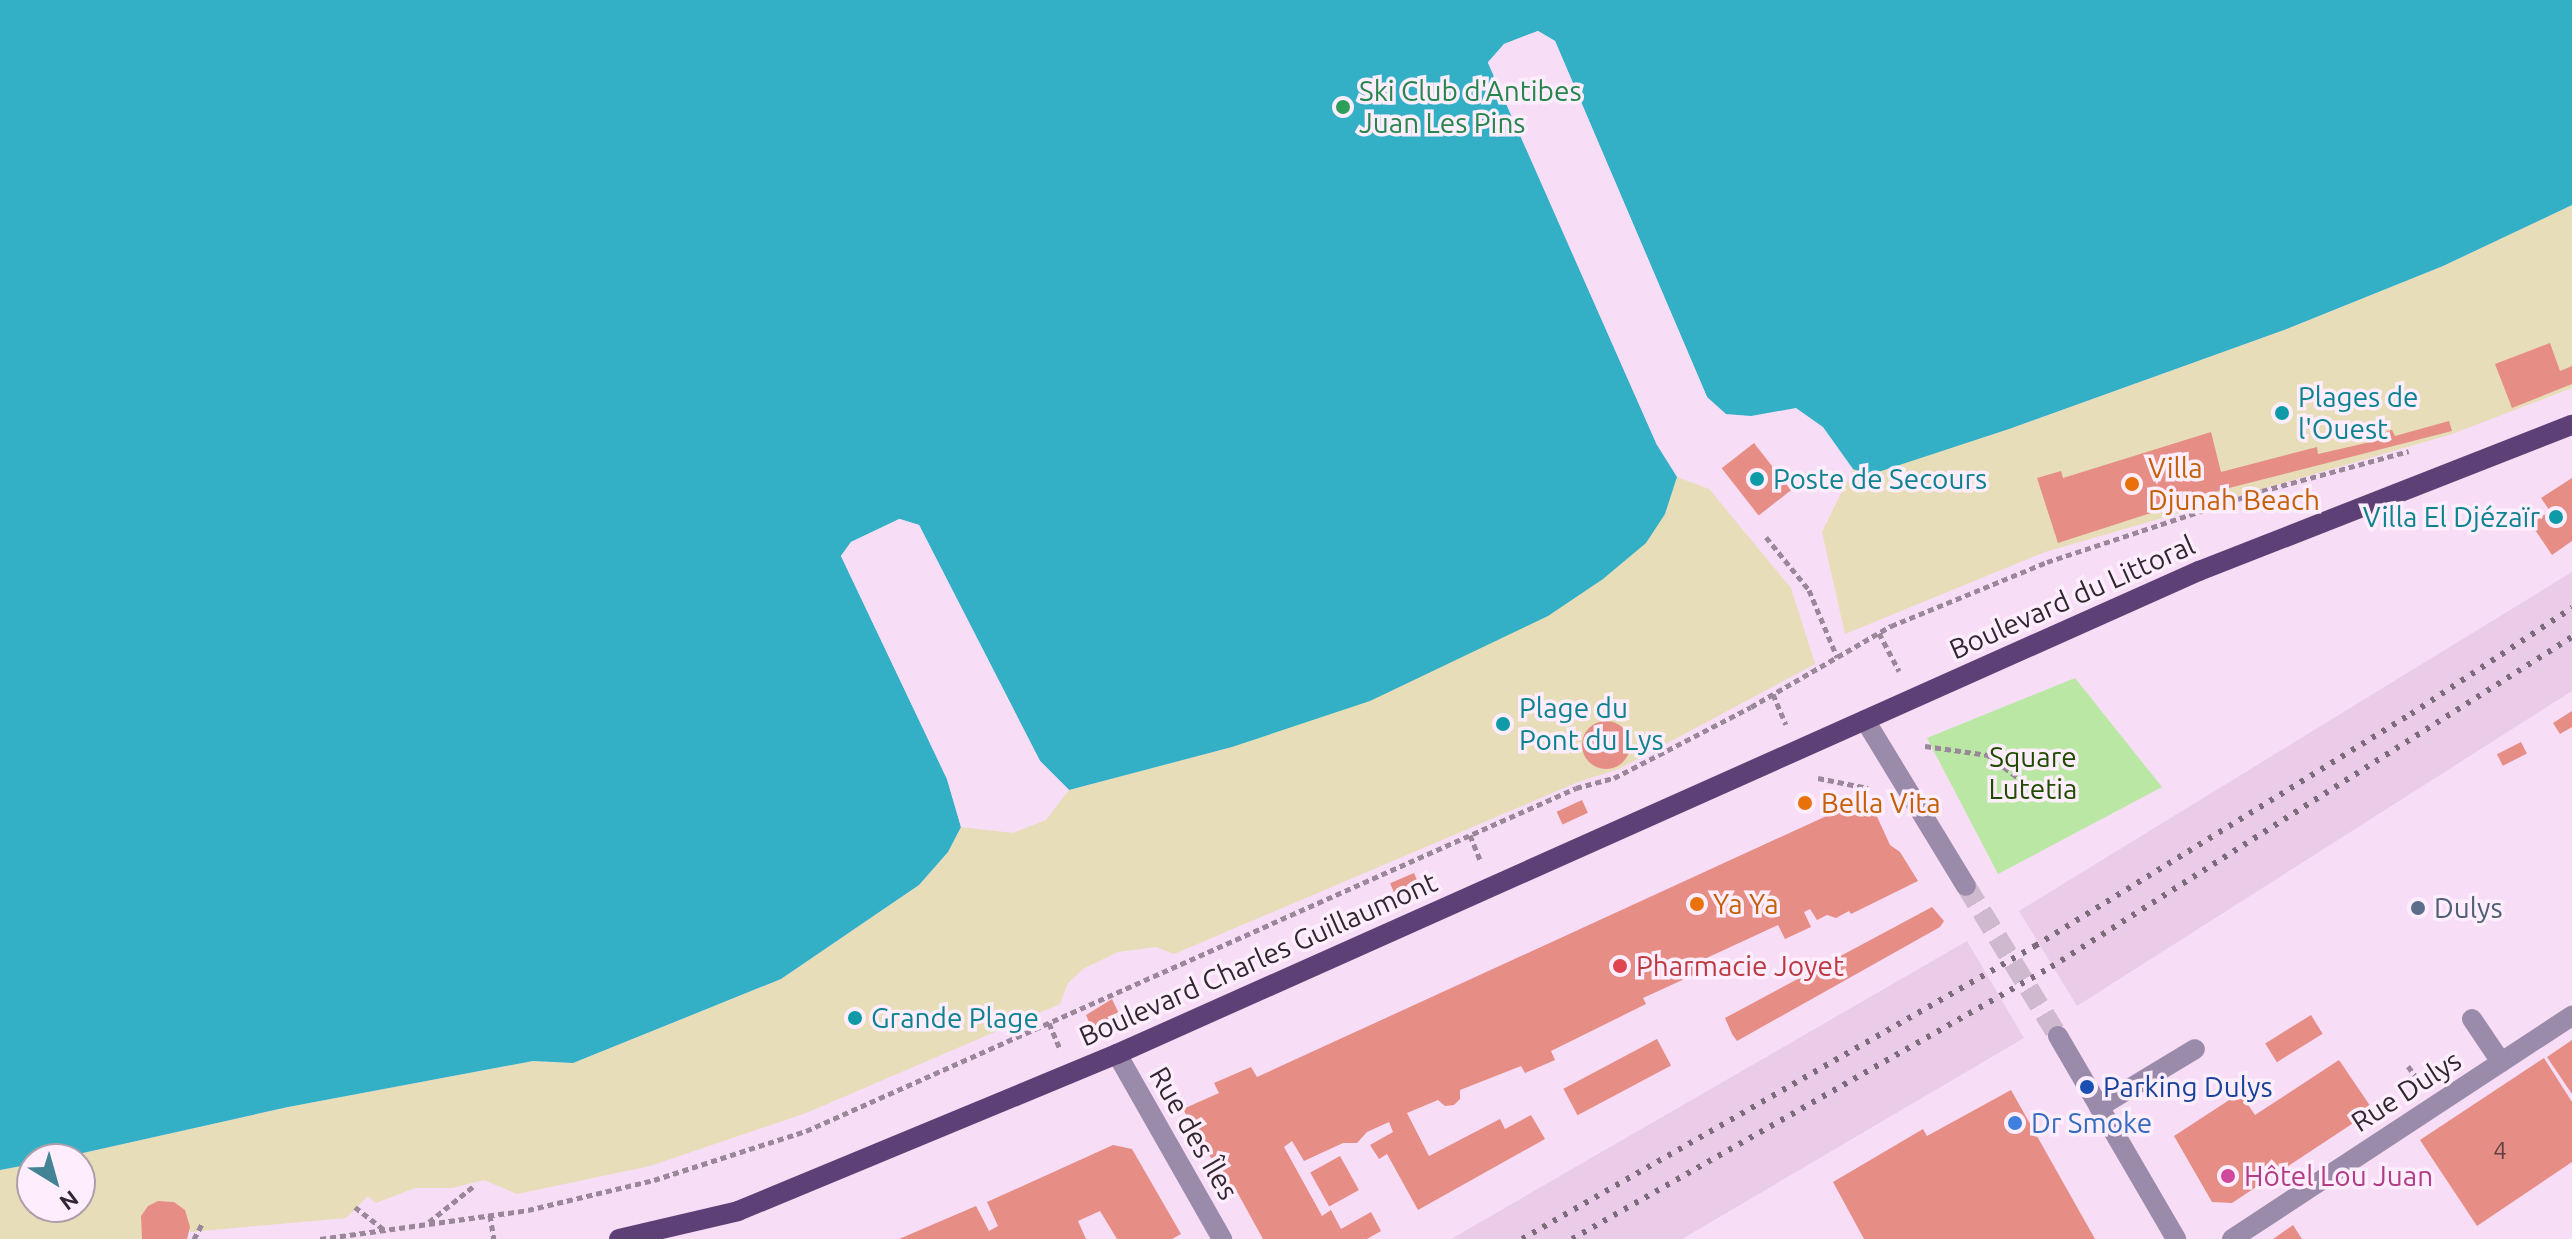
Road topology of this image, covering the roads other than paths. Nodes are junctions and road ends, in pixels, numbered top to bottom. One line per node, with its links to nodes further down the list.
1 (2572, 425): 2 (main road, Boulevard du Littoral)
2 (1865, 720): 3 (street); 8 (main road, Boulevard Charles Guillaumont)
3 (1966, 886)
4 (2572, 1016): 9 (street, Rue Dulys)
5 (2472, 1019): 9 (street)
6 (2058, 1036): 10 (street)
7 (2195, 1049): 10 (street)
8 (1117, 1054): 11 (main road, Boulevard Charles Guillaumont); 12 (street, Rue des Îles)
9 (2501, 1062): 14 (street, Rue Dulys)
10 (2099, 1107): 13 (street)
11 (619, 1239)
12 (1222, 1239)
13 (2176, 1239)
14 (2232, 1239)

